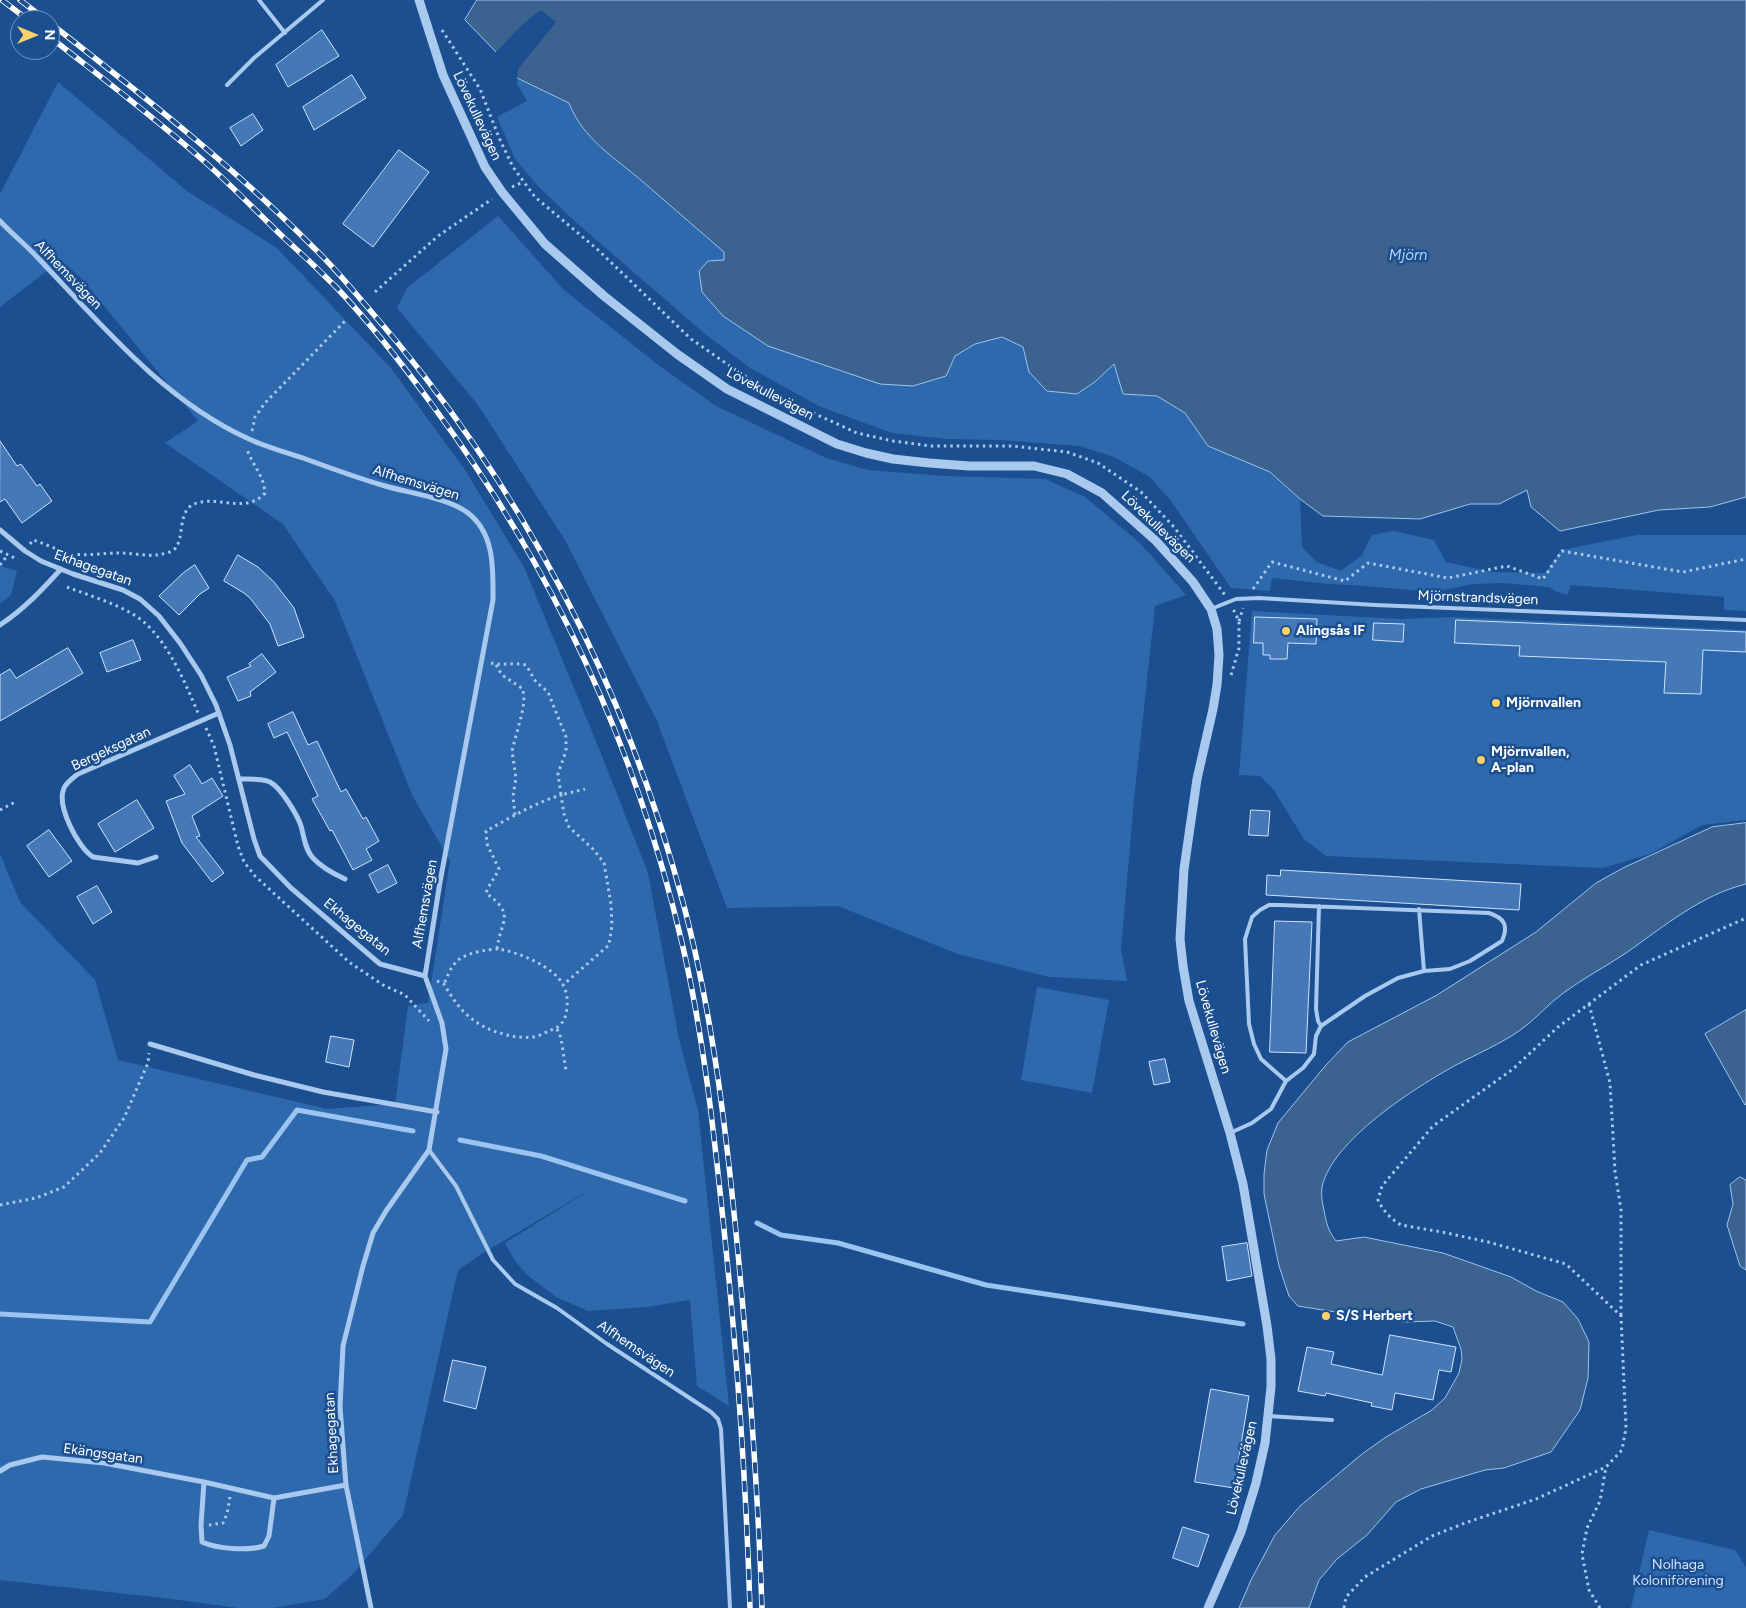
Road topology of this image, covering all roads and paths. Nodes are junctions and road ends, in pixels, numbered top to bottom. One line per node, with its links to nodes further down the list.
1 (259, 0): 5 (lane)
2 (323, 0): 5 (lane)
3 (419, 0): 7 (street, Lövekullevägen)
4 (442, 28): 20 (path)
5 (285, 33): 6 (lane)
6 (227, 85)
7 (502, 192): 9 (path); 21 (street, Lövekullevägen)
8 (0, 221): 11 (street, Alfhemsvägen)
9 (375, 292)
10 (346, 320): 11 (path)
11 (250, 440): 13 (path); 25 (street, Alfhemsvägen)
12 (0, 530): 13 (street, Ekhagegatan)
13 (25, 551): 17 (street, Ekhagegatan)
14 (7, 556): 16 (path)
15 (1746, 559): 19 (path)
16 (0, 565)
17 (61, 569): 24 (street); 27 (street, Ekhagegatan)
18 (67, 587): 28 (path)
19 (1246, 598): 20 (lane, Mjörnstrandsvägen); 22 (lane, Mjörnstrandsvägen); 23 (path)
20 (1228, 602): 21 (lane, Mjörnstrandsvägen)
21 (1211, 609): 53 (street, Lövekullevägen)
22 (1746, 620)
23 (1239, 621)
24 (0, 625)
25 (481, 660): 26 (path); 42 (street, Alfhemsvägen)
26 (496, 664): 31 (path); 34 (path)
27 (219, 714): 28 (street, Bergeksgatan); 29 (street, Ekhagegatan)
28 (202, 721): 35 (street, Bergeksgatan); 47 (path)
29 (239, 779): 36 (street); 42 (street, Ekhagegatan)
30 (585, 789): 31 (path)
31 (561, 795): 34 (path); 44 (path)
32 (15, 802): 33 (path)
33 (0, 810)
34 (515, 815): 40 (path)
35 (156, 857)
36 (345, 880)
37 (1319, 906): 38 (lane); 46 (lane); 51 (lane)
38 (1419, 909): 41 (lane); 41 (lane)
39 (1746, 918): 45 (path)
40 (497, 949): 43 (path); 44 (path)
41 (1424, 971): 46 (lane)
42 (424, 976): 43 (path); 52 (street, Ekhagegatan)
43 (444, 984): 48 (path)
44 (564, 985): 48 (path)
45 (1588, 1004): 56 (path); 56 (path)
46 (1321, 1026): 51 (lane)
47 (434, 1027)
48 (557, 1029): 50 (path)
49 (150, 1044): 52 (street); 55 (path)
50 (566, 1071)
51 (1286, 1082): 53 (lane)
52 (436, 1112): 54 (street, Ekhagegatan)
53 (1230, 1133): 57 (street, Lövekullevägen)
54 (429, 1150): 62 (street, Ekhagegatan); 67 (lane, Alfhemsvägen)
55 (0, 1205)
56 (1621, 1316): 59 (path)
57 (1268, 1416): 58 (lane); 68 (street, Lövekullevägen)
58 (1332, 1420)
59 (1606, 1467): 69 (path); 70 (path)
60 (0, 1471): 61 (street, Ekängsgatan)
61 (204, 1482): 63 (street, Ekängsgatan); 65 (street)
62 (346, 1485): 64 (street, Ekängsgatan); 66 (street, Ekhagegatan)
63 (232, 1489): 64 (street, Ekängsgatan); 65 (path)
64 (274, 1498): 65 (street)
65 (201, 1525)
66 (371, 1608)
67 (730, 1608)
68 (1208, 1608)
69 (1344, 1608)
70 (1600, 1608)

